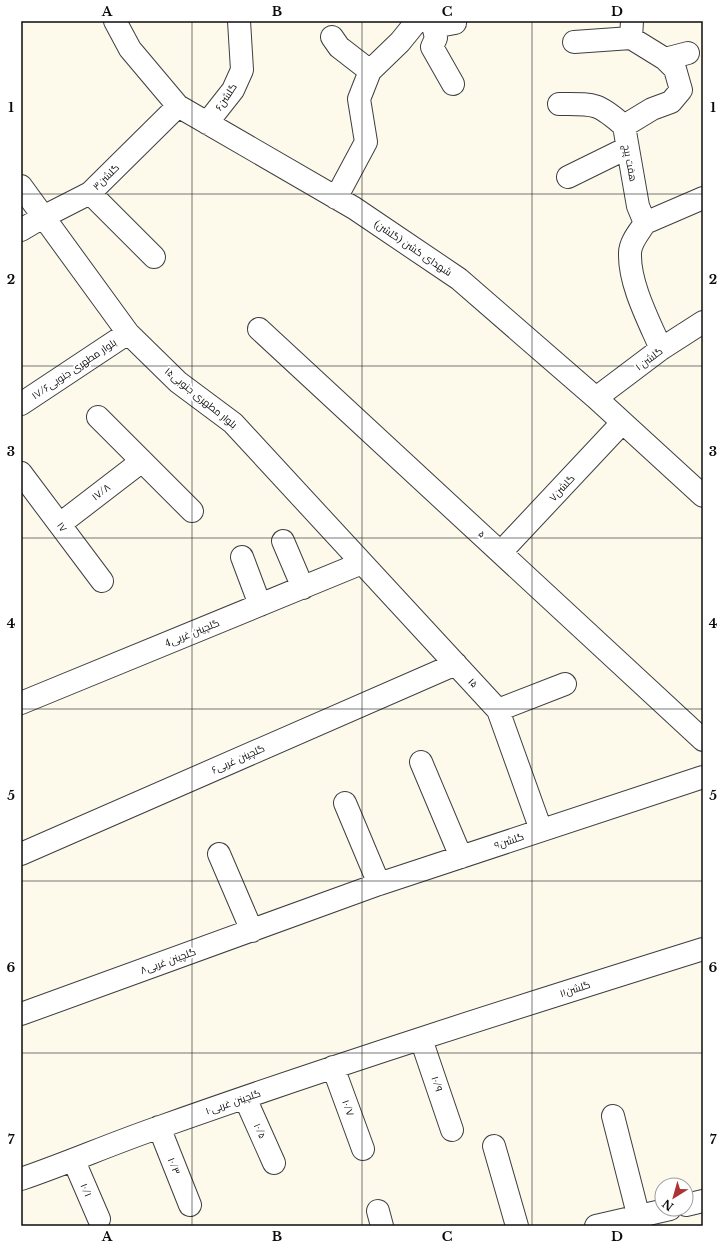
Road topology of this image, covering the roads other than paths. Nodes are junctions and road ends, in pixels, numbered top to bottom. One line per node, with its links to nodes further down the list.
1 (115, 21): 13 (street, شهدای کشن (گلشن))
2 (239, 21): 14 (street, گلشن۶)
3 (427, 23): 4 (street); 10 (street); 11 (street)
4 (454, 23)
5 (632, 29): 7 (street); 9 (street)
6 (332, 38): 10 (street)
7 (574, 42)
8 (688, 53): 9 (street)
9 (665, 59): 15 (street)
10 (370, 71): 20 (street)
11 (453, 84)
12 (559, 104): 15 (street)
13 (178, 106): 14 (street, شهدای کشن (گلشن)); 19 (street, گلشن۳)
14 (207, 123): 20 (street, شهدای کشن (گلشن))
15 (624, 126): 16 (street, هفت پیچ)
16 (627, 148): 17 (street); 23 (street, هفت پیچ)
17 (568, 176)
18 (21, 186): 22 (street, بلوار مطهری جنوبی۱۵)
19 (90, 193): 22 (street, گلشن۳); 25 (street)
20 (336, 198): 30 (street, شهدای کشن (گلشن))
21 (703, 198): 23 (street)
22 (42, 217): 24 (street, گلشن۳); 28 (street, بلوار مطهری جنوبی۱۵)
23 (645, 223): 29 (street)
24 (21, 230)
25 (154, 257)
26 (703, 322): 29 (street, گلشن۱۰)
27 (259, 329): 40 (street, ۵)
28 (128, 333): 31 (street, بلوار مطهری جنوبی۱۷/۶); 42 (street, بلوار مطهری جنوبی۱۵)
29 (661, 349): 30 (street, گلشن۱۰)
30 (596, 398): 33 (street, شهدای کشن (گلشن))
31 (21, 404)
32 (98, 417): 34 (street)
33 (622, 423): 36 (street, شهدای کشن (گلشن)); 40 (street, گلشن۷)
34 (142, 461): 37 (street); 38 (street, ۱۷/۸)
35 (21, 473): 38 (street, ۱۷)
36 (703, 496)
37 (192, 511)
38 (60, 524): 43 (street, ۱۷)
39 (283, 540): 44 (street)
40 (501, 552): 50 (street, ۵)
41 (242, 557): 45 (street)
42 (362, 563): 44 (street, 4گلچینن غربی); 46 (street, ۱۵)
43 (102, 581)
44 (303, 588): 45 (street, 4گلچینن غربی)
45 (260, 605): 48 (street, 4گلچینن غربی)
46 (456, 664): 49 (street, ۱۵); 55 (street, گلچینن غربی۶)
47 (565, 684): 49 (street)
48 (21, 703)
49 (498, 710): 54 (street, ۱۵)
50 (703, 740)
51 (421, 762): 57 (street)
52 (703, 777): 54 (street, گلشن۹)
53 (345, 804): 58 (street)
54 (541, 830): 57 (street, گلشن۹)
55 (21, 854)
56 (219, 854): 60 (street)
57 (462, 857): 58 (street, گلشن۹)
58 (379, 884): 59 (street, گلشن۹)
59 (315, 908): 60 (street, گلچینن غربی۸)
60 (252, 931): 62 (street, گلچینن غربی۸)
61 (703, 949): 63 (street, گلشن۱۱)
62 (21, 1014)
63 (446, 1030): 64 (street, گلچینن غربی۱۰)
64 (421, 1038): 65 (street, گلچینن غربی۱۰); 69 (street, ۱۰/۹)
65 (333, 1067): 66 (street, گلچینن غربی۱۰); 71 (street, ۱۰/۷)
66 (245, 1098): 68 (street, گلچینن غربی۱۰); 73 (street, ۱۰/۵)
67 (613, 1116): 78 (street)
68 (159, 1127): 72 (street, گلچینن غربی۱۰); 75 (street, ۱۰/۳)
69 (452, 1130)
70 (494, 1146): 79 (street)
71 (363, 1149)
72 (74, 1160): 74 (street, گلچینن غربی۱۰); 77 (street, ۱۰/۱)
73 (274, 1163)
74 (21, 1179)
75 (190, 1205)
76 (654, 1215): 78 (street)
77 (99, 1219)
78 (640, 1221): 80 (street)
79 (517, 1226)
80 (596, 1226)

